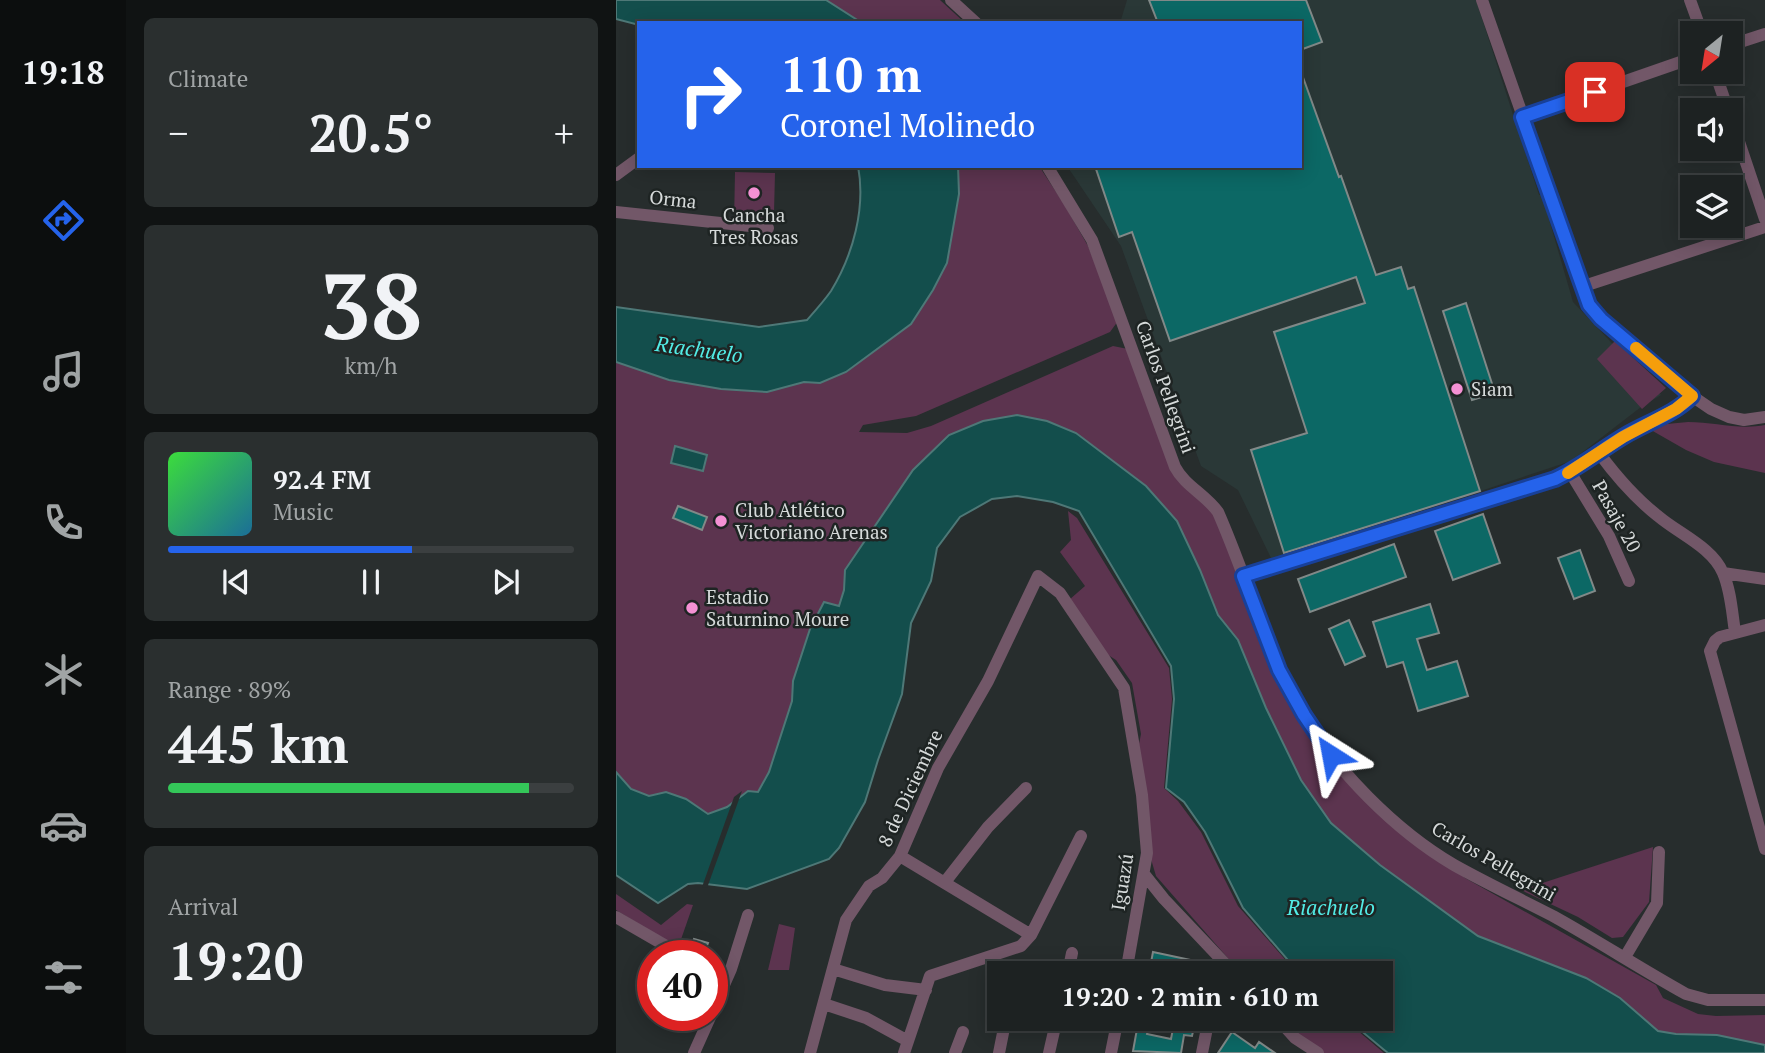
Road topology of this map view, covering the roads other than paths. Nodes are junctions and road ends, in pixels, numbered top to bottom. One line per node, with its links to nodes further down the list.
1 (951, 0): 4 (street)
2 (1482, 0): 9 (street)
3 (1690, 0): 5 (street)
4 (973, 21)
5 (1698, 21)
6 (1765, 34): 7 (street)
7 (1743, 41)
8 (1680, 62): 9 (street)
9 (1522, 117): 18 (street)
10 (1743, 154): 15 (street)
11 (637, 160): 13 (street)
12 (1048, 168): 25 (street, Carlos Pellegrini)
13 (616, 176)
14 (616, 212): 17 (street, Orma)
15 (1765, 219)
16 (1765, 227): 18 (street)
17 (768, 228)
18 (1581, 287): 19 (street)
19 (1692, 396): 20 (street); 21 (street)
20 (1765, 417)
21 (1599, 453): 22 (street); 23 (street)
22 (1570, 472): 25 (street); 27 (street, Pasaje 20)
23 (1723, 573): 26 (street); 29 (street)
24 (1038, 576): 35 (street, 8 de Diciembre); 36 (street, Iguazú)
25 (1243, 576): 43 (street, Carlos Pellegrini)
26 (1765, 579)
27 (1629, 580)
28 (1765, 625): 29 (street)
29 (1735, 632): 31 (street)
30 (1026, 788): 37 (street)
31 (1759, 804): 33 (street)
32 (1081, 836): 40 (street)
33 (1765, 849)
34 (1659, 852): 43 (street)
35 (900, 856): 37 (street); 47 (street, 8 de Diciembre)
36 (1144, 874): 44 (street); 46 (street, Iguazú)
37 (945, 882): 40 (street)
38 (748, 915): 48 (street)
39 (616, 917): 41 (street)
40 (1031, 935): 49 (street)
41 (656, 940)
42 (1072, 953): 45 (street)
43 (1625, 957): 50 (street, Carlos Pellegrini)
44 (1221, 959)
45 (1070, 961)
46 (1128, 961)
47 (833, 969): 49 (street); 51 (street, 8 de Diciembre)
48 (728, 976)
49 (926, 990): 59 (street)
50 (1765, 1000)
51 (824, 1003): 59 (street); 61 (street, 8 de Diciembre)
52 (704, 1031): 60 (street)
53 (1003, 1031): 63 (street)
54 (1054, 1031): 64 (street)
55 (1115, 1031): 65 (street)
56 (1206, 1031): 66 (street)
57 (1289, 1031): 67 (street)
58 (963, 1032): 62 (street)
59 (906, 1047)
60 (694, 1053)
61 (810, 1053)
62 (955, 1053)
63 (999, 1053)
64 (1049, 1053)
65 (1111, 1053)
66 (1202, 1053)
67 (1318, 1053)

